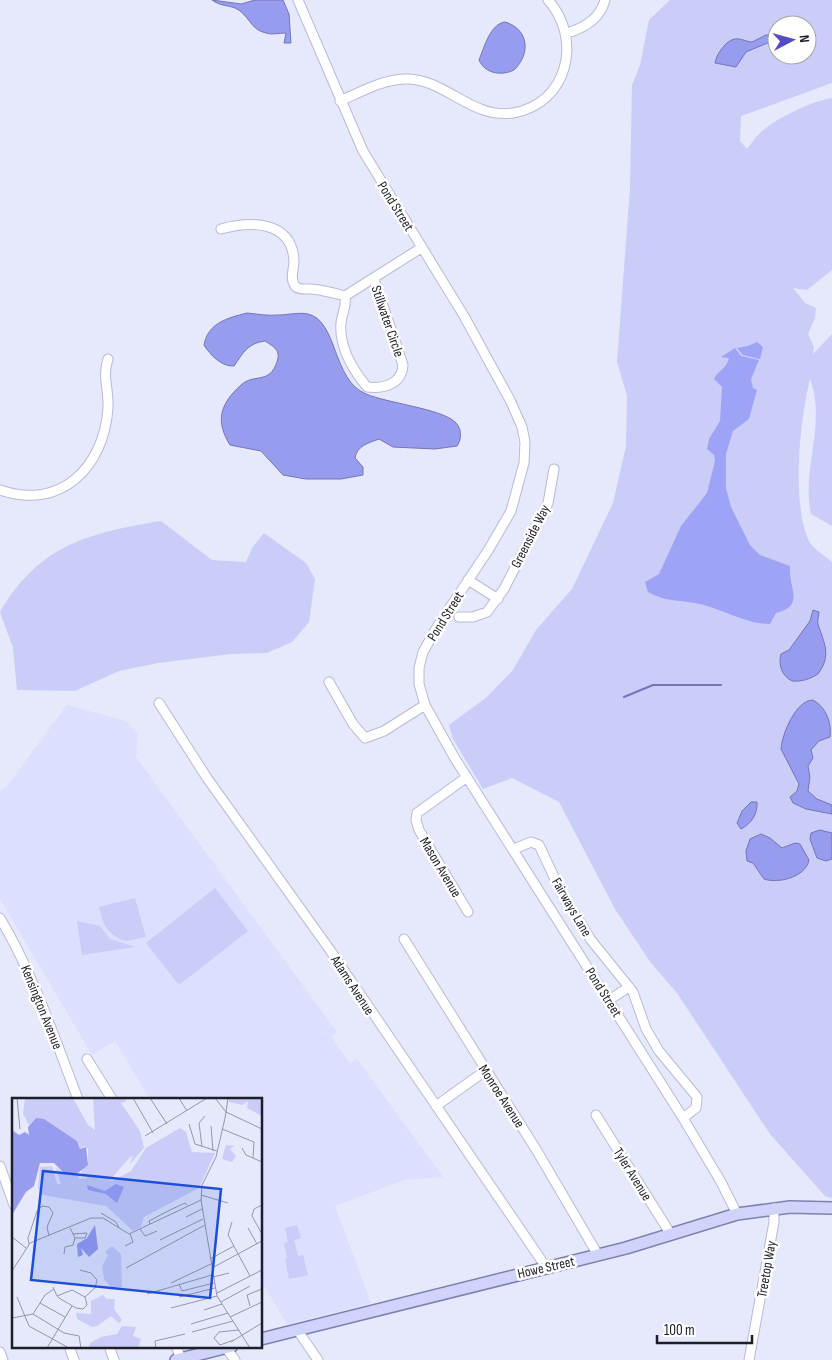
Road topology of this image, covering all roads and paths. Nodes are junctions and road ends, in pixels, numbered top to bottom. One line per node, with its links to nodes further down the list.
1 (298, 0): 5 (street, Pond Street)
2 (548, 0): 4 (street)
3 (605, 0): 4 (street)
4 (566, 33): 5 (street)
5 (340, 101): 7 (street, Pond Street)
6 (221, 229): 9 (street)
7 (421, 248): 8 (street); 13 (street, Pond Street)
8 (374, 279): 9 (street); 9 (street, Stillwater Circle)
9 (345, 296)
10 (108, 359): 12 (street)
11 (554, 470): 14 (street, Greenside Way)
12 (0, 490)
13 (468, 580): 14 (street); 18 (street, Pond Street)
14 (498, 599): 15 (street, Greenside Way)
15 (459, 617)
16 (329, 682): 18 (street)
17 (159, 703): 30 (street, Adams Avenue)
18 (424, 705): 19 (street, Pond Street)
19 (467, 777): 20 (street, Pond Street); 21 (street, Mason Avenue)
20 (514, 849): 24 (street, Fairways Lane); 25 (street, Pond Street)
21 (468, 912)
22 (0, 918): 28 (street, Kensington Avenue)
23 (404, 939): 27 (street, Monroe Avenue)
24 (629, 987): 25 (street); 32 (street, Fairways Lane)
25 (609, 1000): 32 (street, Pond Street)
26 (87, 1059): 29 (street)
27 (485, 1071): 30 (street); 39 (street, Monroe Avenue)
28 (78, 1098)
29 (111, 1098)
30 (436, 1106): 40 (street, Adams Avenue)
31 (596, 1115): 38 (street, Tyler Avenue)
32 (683, 1118): 37 (street, Pond Street)
33 (0, 1166): 34 (street)
34 (12, 1199)
35 (774, 1208): 36 (main road, Howe Street); 37 (main road, Howe Street); 54 (street, Treetop Way)
36 (832, 1208)
37 (737, 1214): 38 (main road, Howe Street)
38 (670, 1233): 39 (main road, Howe Street)
39 (598, 1255): 40 (main road, Howe Street)
40 (546, 1267): 41 (main road, Howe Street)
41 (298, 1331): 42 (main road, Howe Street); 53 (street)
42 (262, 1339)
43 (70, 1348): 50 (street)
44 (110, 1348): 51 (street)
45 (225, 1348): 48 (main road)
46 (229, 1348): 52 (street)
47 (0, 1352): 49 (street)
48 (178, 1359)
49 (3, 1360)
50 (74, 1360)
51 (114, 1360)
52 (235, 1360)
53 (318, 1360)
54 (749, 1360)

